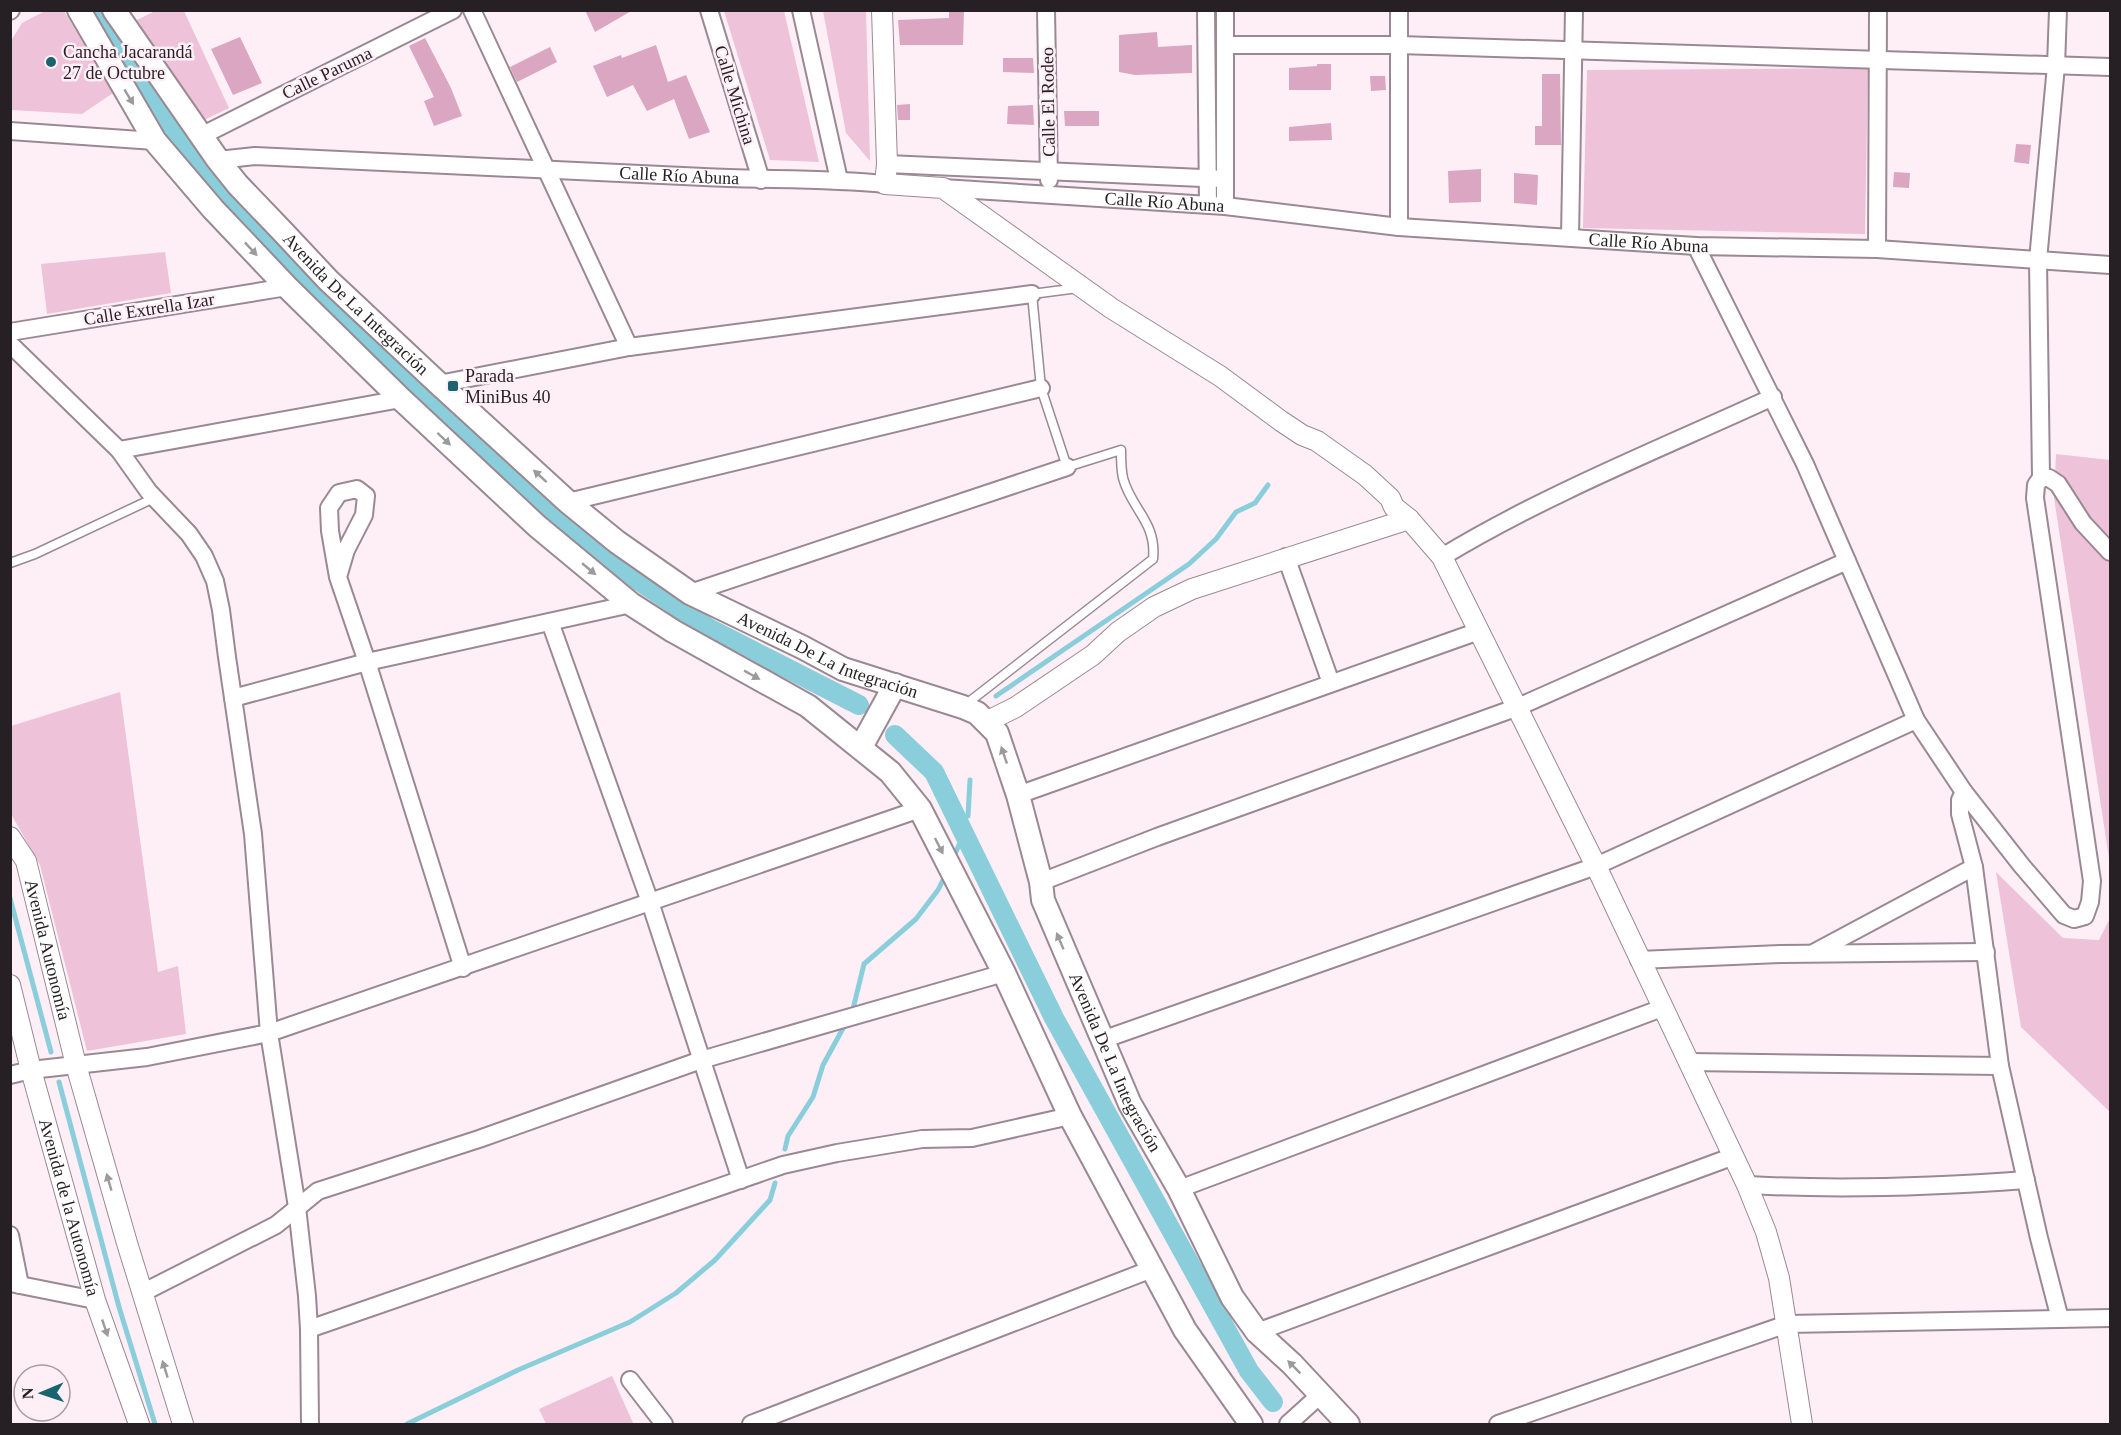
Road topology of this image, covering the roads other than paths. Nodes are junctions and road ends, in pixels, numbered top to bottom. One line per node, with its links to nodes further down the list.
1 (79, 10): 23 (main road, Avenida De La Integración, one-way to 23)
2 (453, 10): 22 (street, Calle Paruma)
3 (472, 10): 26 (street)
4 (709, 10): 30 (street, Calle Michina)
5 (801, 10): 31 (street)
6 (882, 10): 25 (street)
7 (1047, 10): 27 (street, Calle El Rodeo)
8 (1206, 10): 28 (street)
9 (1225, 10): 15 (street)
10 (1399, 10): 16 (street)
11 (1574, 10): 17 (street)
12 (1878, 10): 18 (street)
13 (2058, 10): 19 (street)
14 (121, 13): 22 (main road, Avenida De La Integración)
15 (1225, 45): 16 (street); 29 (street)
16 (1399, 45): 17 (street); 37 (street)
17 (1574, 51): 18 (street); 38 (street)
18 (1878, 60): 19 (street); 40 (street)
19 (2056, 66): 20 (street); 41 (street)
20 (2110, 67)
21 (10, 131): 23 (street)
22 (201, 136): 24 (main road, Avenida De La Integración)
23 (155, 141): 43 (main road, Avenida De La Integración, one-way to 43)
24 (218, 160): 26 (street, Calle Río Abuna); 49 (main road, Avenida De La Integración)
25 (887, 164): 27 (street); 32 (street)
26 (545, 167): 30 (street, Calle Río Abuna); 48 (street)
27 (1049, 171): 28 (street); 34 (street, Calle El Rodeo)
28 (1207, 178): 29 (street); 35 (street)
29 (1225, 179): 36 (street)
30 (761, 180): 31 (street, Calle Río Abuna)
31 (839, 180): 32 (street, Calle Río Abuna)
32 (885, 184): 33 (street, Calle Río Abuna)
33 (943, 188): 34 (street, Calle Río Abuna); 44 (street)
34 (1050, 193): 35 (street, Calle Río Abuna)
35 (1208, 205): 36 (street, Calle Río Abuna)
36 (1225, 206): 37 (street, Calle Río Abuna)
37 (1399, 228): 38 (street, Calle Río Abuna)
38 (1570, 237): 39 (street, Calle Río Abuna)
39 (1696, 246): 40 (street, Calle Río Abuna); 51 (street)
40 (1877, 249): 41 (street, Calle Río Abuna)
41 (2038, 260): 42 (street, Calle Río Abuna); 55 (street)
42 (2110, 265)
43 (287, 287): 46 (street, Calle Extrella Izar); 52 (main road, Avenida De La Integración)
44 (1082, 288): 45 (lane); 58 (street)
45 (1032, 294): 48 (street); 50 (lane)
46 (10, 332)
47 (10, 344): 53 (street)
48 (629, 347): 49 (street)
49 (438, 384): 57 (main road, Avenida De La Integración, one-way to 49)
50 (1041, 388): 54 (lane); 57 (street)
51 (1773, 397): 61 (street); 62 (street)
52 (402, 399): 53 (street); 66 (main road, Avenida De La Integración, one-way to 66)
53 (119, 450): 56 (street)
54 (1067, 467): 65 (street); 73 (lane)
55 (2042, 478): 59 (street); 78 (street)
56 (154, 498): 63 (lane); 72 (street)
57 (568, 502): 65 (main road, Avenida De La Integración)
58 (1409, 519): 60 (street); 61 (street)
59 (2110, 552)
60 (1286, 557): 70 (street); 76 (street)
61 (1442, 557): 68 (street)
62 (1847, 561): 74 (street); 75 (street)
63 (10, 562)
64 (338, 577): 69 (street)
65 (690, 593): 71 (main road, Avenida De La Integración)
66 (631, 604): 67 (street); 77 (main road, Avenida De La Integración, one-way to 77)
67 (549, 622): 69 (street); 85 (street)
68 (1479, 631): 70 (street); 74 (street)
69 (367, 662): 72 (street); 89 (street)
70 (1331, 683): 79 (street)
71 (895, 685): 73 (main road, Avenida De La Integración); 77 (main road)
72 (233, 698): 93 (street)
73 (963, 707): 76 (main road, Avenida De La Integración)
74 (1518, 708): 82 (street); 84 (street)
75 (1917, 720): 78 (street); 82 (street)
76 (986, 722): 79 (main road, Avenida De La Integración, one-way to 76)
77 (861, 747): 80 (main road, Avenida De La Integración)
78 (1964, 792): 83 (street)
79 (1018, 795): 84 (main road, Avenida De La Integración)
80 (920, 809): 85 (street); 90 (main road, Avenida De La Integración, one-way to 90)
81 (10, 837): 97 (street, Avenida Autonomía)
82 (1596, 866): 88 (street); 94 (street)
83 (1974, 867): 86 (street); 87 (street)
84 (1041, 882): 94 (main road, Avenida De La Integración, one-way to 84)
85 (650, 902): 89 (street); 95 (street)
86 (1986, 952): 87 (street); 98 (street)
87 (1811, 954): 88 (street)
88 (1639, 960): 92 (street)
89 (463, 968): 93 (street)
90 (1004, 973): 95 (street); 101 (main road, Avenida De La Integración)
91 (10, 985): 99 (street, Avenida de la Autonomía)
92 (1662, 1008): 96 (street); 106 (street)
93 (269, 1033): 97 (street); 107 (street)
94 (1102, 1040): 106 (main road, Avenida De La Integración)
95 (701, 1060): 103 (street); 107 (street)
96 (1688, 1062): 98 (street); 102 (street)
97 (76, 1065): 99 (street); 111 (street, one-way to 97)
98 (2000, 1065): 104 (street)
99 (31, 1070): 100 (street); 112 (street, Avenida de la Autonomía)
100 (10, 1075)
101 (1070, 1116): 103 (street); 109 (main road, Avenida De La Integración)
102 (1734, 1156): 105 (street); 117 (street)
103 (741, 1180): 116 (street)
104 (2026, 1180): 105 (street); 114 (street)
105 (1747, 1185): 115 (street)
106 (1179, 1190): 117 (main road, Avenida De La Integración)
107 (297, 1208): 111 (street); 116 (street)
108 (10, 1235): 110 (street)
109 (1152, 1269): 124 (street); 125 (main road, Avenida De La Integración)
110 (15, 1284): 112 (street)
111 (142, 1293): 121 (street, one-way to 111)
112 (95, 1300): 120 (street, Avenida de la Autonomía, one-way to 120)
113 (2110, 1318): 114 (street)
114 (2060, 1319): 115 (street)
115 (1787, 1324): 128 (street); 129 (street)
116 (309, 1329): 122 (street)
117 (1257, 1332): 119 (main road, Avenida De La Integración, one-way to 117)
118 (630, 1380): 123 (street)
119 (1320, 1395): 126 (street); 127 (main road, Avenida De La Integración)
120 (139, 1425)
121 (183, 1425)
122 (310, 1425)
123 (664, 1425)
124 (751, 1425)
125 (1251, 1425)
126 (1288, 1425)
127 (1348, 1425)
128 (1498, 1425)
129 (1802, 1425)

